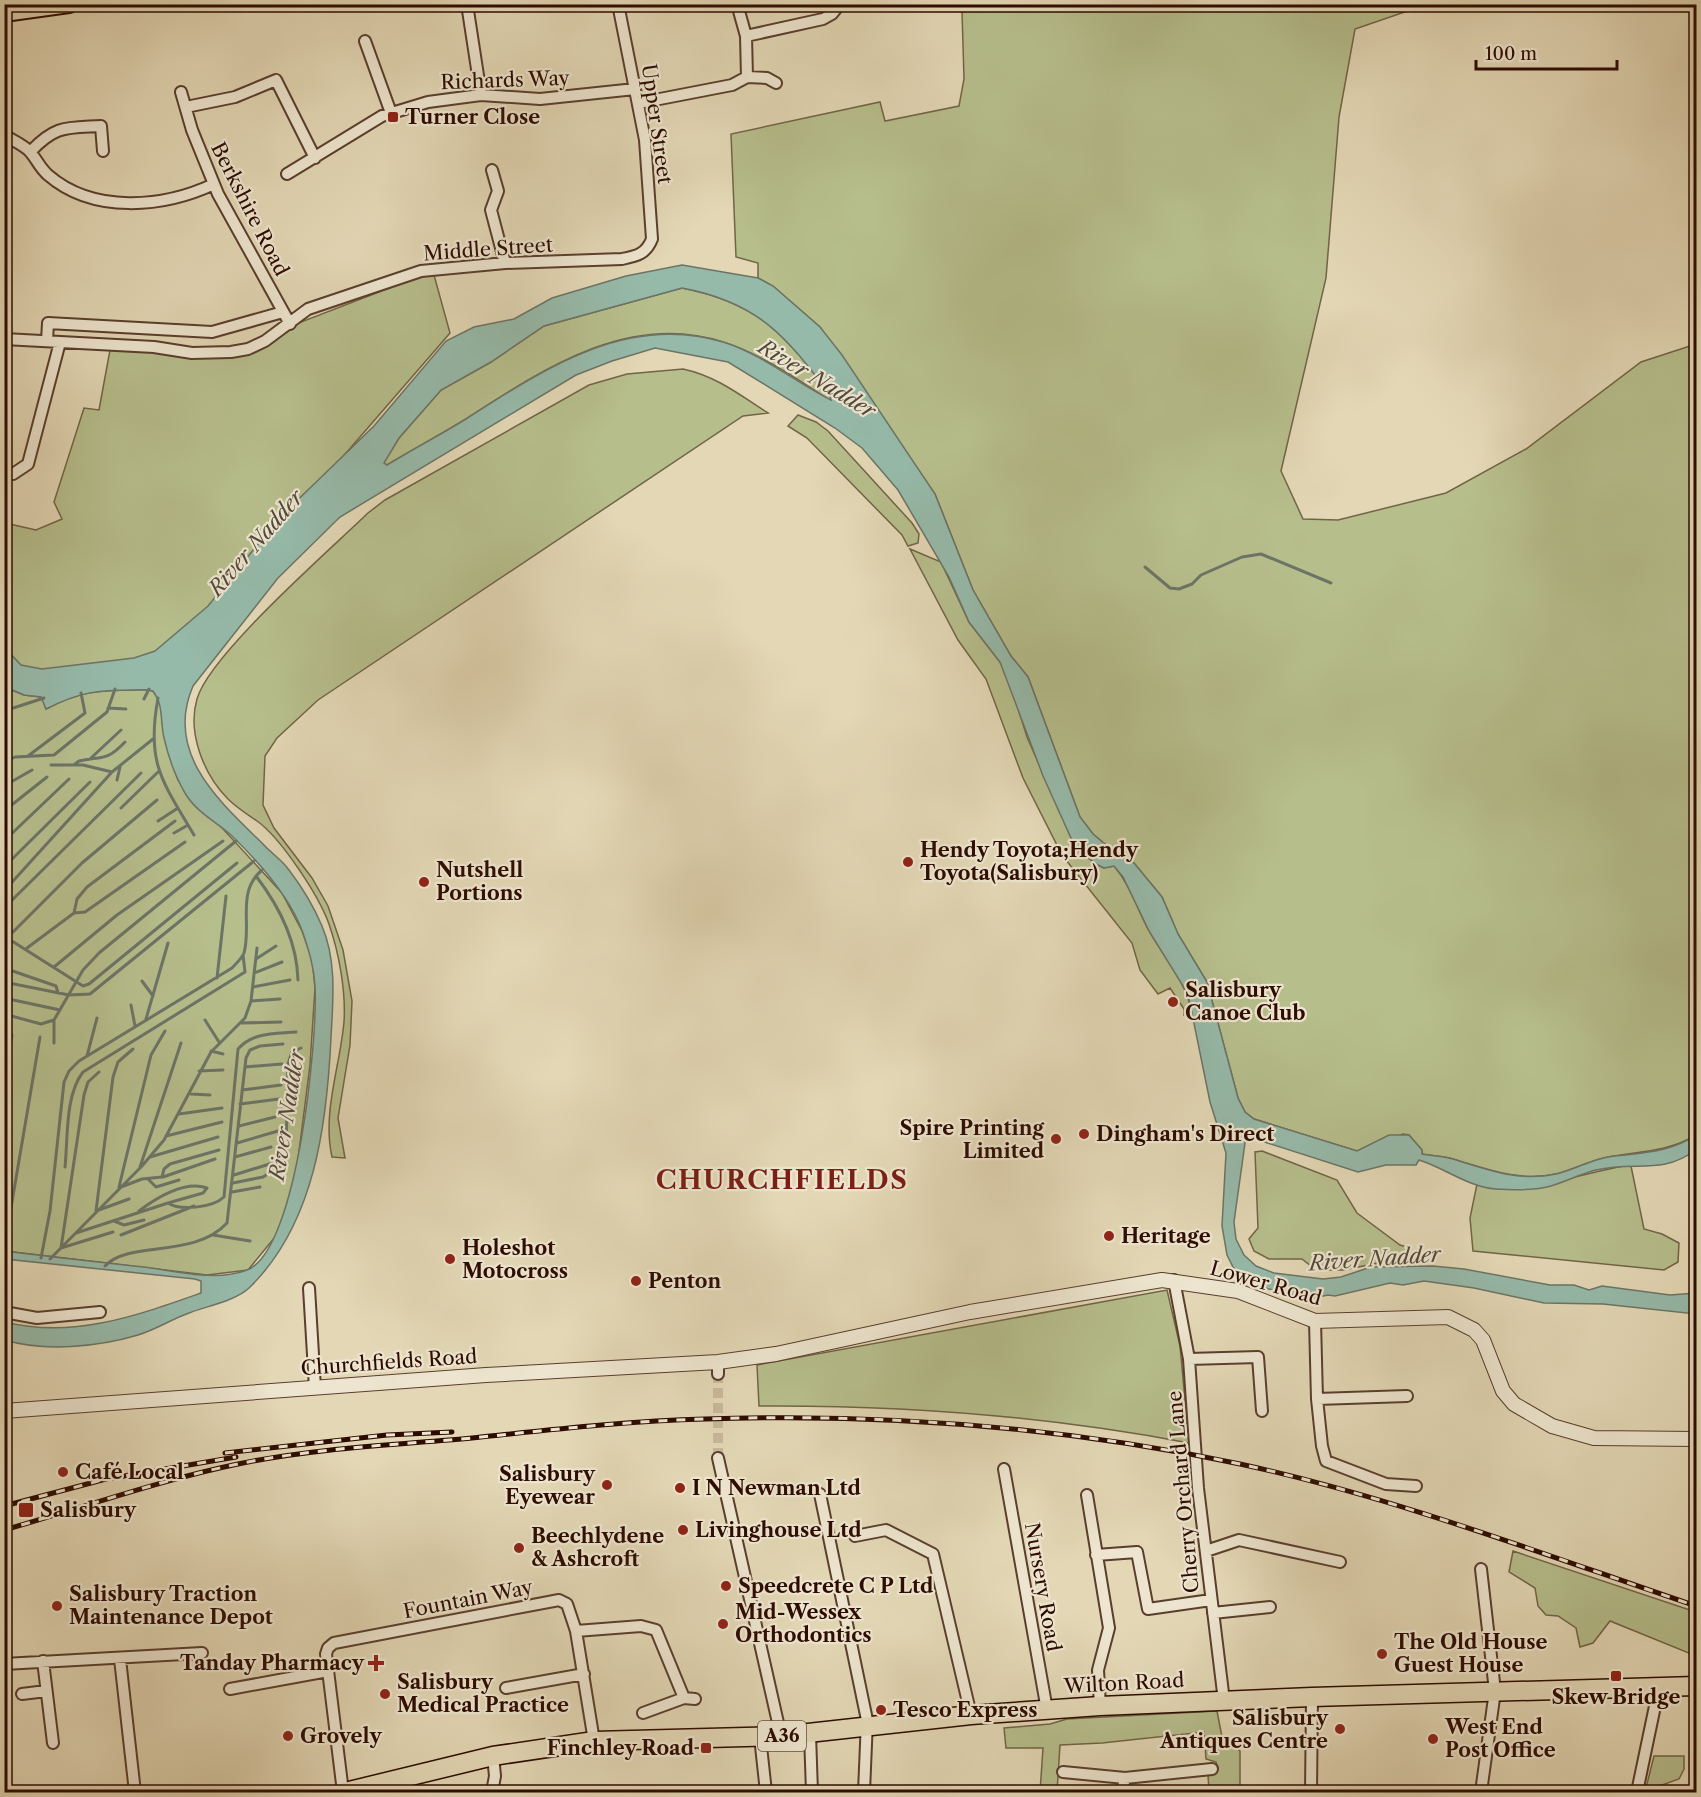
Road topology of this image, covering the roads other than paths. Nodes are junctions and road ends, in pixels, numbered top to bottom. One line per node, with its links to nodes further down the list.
1 (69, 4): 6 (main road)
2 (468, 4): 13 (street)
3 (618, 4): 11 (street, Upper Street)
4 (737, 4): 7 (street)
5 (840, 4): 7 (street)
6 (4, 13)
7 (746, 36): 9 (street)
8 (365, 41): 17 (street)
9 (747, 77): 10 (street); 14 (street)
10 (776, 83)
11 (635, 89): 13 (street, Richards Way); 14 (street, Upper Street)
12 (181, 92): 15 (street, Berkshire Road)
13 (481, 95): 17 (street, Richards Way)
14 (639, 103): 26 (street, Upper Street)
15 (186, 107): 22 (street); 25 (street, Berkshire Road)
16 (100, 113): 18 (street)
17 (391, 113): 22 (street, Richards Way)
18 (101, 126): 20 (street); 21 (street)
19 (4, 135): 20 (street)
20 (30, 151): 25 (street)
21 (103, 151)
22 (315, 158): 24 (street, Richards Way)
23 (492, 170): 27 (street)
24 (287, 174)
25 (214, 184): 28 (street, Berkshire Road)
26 (648, 250): 27 (street, Middle Street)
27 (505, 263): 29 (street, Middle Street)
28 (283, 312): 29 (street, Berkshire Road); 31 (street)
29 (290, 324): 32 (street, Middle Street)
30 (4, 339): 31 (street, Middle Street)
31 (47, 341): 32 (street, Middle Street)
32 (60, 342): 33 (street)
33 (4, 471)
34 (1174, 1280): 38 (street, Lower Road); 39 (street, Lower Road); 40 (street, Cherry Orchard Lane)
35 (309, 1288): 41 (street)
36 (4, 1312): 37 (street)
37 (100, 1312)
38 (1315, 1321): 43 (street); 46 (street, Lower Road)
39 (776, 1354): 41 (street, Churchfields Road)
40 (1189, 1359): 45 (street); 53 (street, Cherry Orchard Lane)
41 (315, 1388): 44 (street, Churchfields Road)
42 (1407, 1396): 43 (street)
43 (1317, 1399): 49 (street)
44 (4, 1411)
45 (1262, 1411)
46 (1696, 1439)
47 (718, 1458): 82 (street)
48 (1004, 1470): 77 (street, Nursery Road)
49 (1416, 1486)
50 (820, 1494): 80 (street)
51 (1087, 1495): 54 (street)
52 (855, 1536): 79 (street)
53 (1206, 1551): 55 (street); 57 (street, Cherry Orchard Lane)
54 (1096, 1555): 57 (street); 76 (street)
55 (1340, 1562)
56 (1480, 1569): 72 (street)
57 (1211, 1600): 59 (street, Cherry Orchard Lane)
58 (1270, 1606): 59 (street)
59 (1213, 1613): 75 (street, Cherry Orchard Lane)
60 (576, 1631): 65 (street, Fountain Way); 66 (street, Fountain Way); 78 (street)
61 (202, 1653): 62 (street)
62 (120, 1659): 63 (street); 90 (street)
63 (43, 1661): 64 (street); 71 (street)
64 (4, 1664)
65 (328, 1671): 70 (street); 91 (street, Fountain Way)
66 (584, 1674): 69 (street); 84 (street, Fountain Way)
67 (1696, 1686): 68 (highway, Wilton Road / A36)
68 (1659, 1687): 72 (highway, Wilton Road / A36); 99 (street)
69 (506, 1688)
70 (231, 1689)
71 (46, 1691): 73 (street); 85 (street)
72 (1495, 1691): 74 (highway, Wilton Road / A36); 98 (street)
73 (22, 1694)
74 (1312, 1697): 75 (highway, Wilton Road / A36); 97 (street)
75 (1224, 1701): 76 (highway, Wilton Road / A36)
76 (1100, 1706): 77 (highway, Wilton Road / A36)
77 (1047, 1710): 79 (highway, Wilton Road / A36)
78 (643, 1713)
79 (971, 1715): 80 (highway, Wilton Road / A36)
80 (867, 1726): 81 (highway, Wilton Road / A36); 95 (street)
81 (810, 1734): 82 (highway, Wilton Road / A36); 94 (street)
82 (781, 1736): 83 (highway, Wilton Road / A36)
83 (760, 1737): 84 (highway, Wilton Road / A36); 93 (street)
84 (594, 1741): 86 (highway, Wilton Road / A36)
85 (53, 1743)
86 (493, 1756): 91 (highway, Wilton Road / A36); 92 (street)
87 (1212, 1769): 89 (street)
88 (1063, 1772): 89 (street)
89 (1125, 1778): 96 (street)
90 (135, 1792)
91 (344, 1792)
92 (492, 1792)
93 (766, 1792)
94 (812, 1792)
95 (864, 1792)
96 (1122, 1792)
97 (1311, 1792)
98 (1481, 1792)
99 (1637, 1792)

